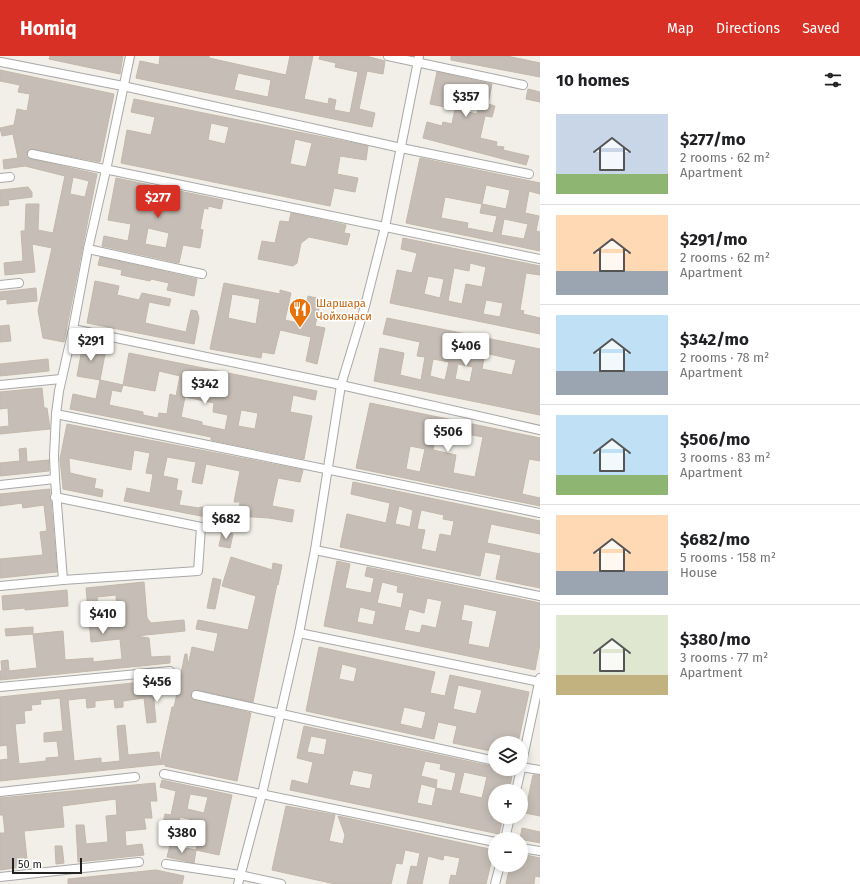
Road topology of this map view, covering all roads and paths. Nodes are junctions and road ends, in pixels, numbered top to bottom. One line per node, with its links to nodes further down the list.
1 (130, 56): 5 (street)
2 (388, 56): 3 (street)
3 (418, 59): 6 (street); 7 (street)
4 (1, 62): 5 (street)
5 (123, 86): 7 (street); 9 (street)
6 (523, 86)
7 (401, 148): 10 (street); 13 (street)
8 (32, 154): 9 (street)
9 (106, 170): 13 (street); 14 (street)
10 (529, 174)
11 (10, 177): 12 (street)
12 (0, 178)
13 (385, 227): 15 (street); 22 (street)
14 (88, 249): 16 (street); 19 (street)
15 (540, 259)
16 (202, 274)
17 (19, 283): 18 (street)
18 (0, 285)
19 (73, 329): 20 (street); 22 (street)
20 (61, 379): 21 (street); 23 (street)
21 (0, 385)
22 (341, 385): 24 (street); 25 (street)
23 (56, 414): 25 (street); 26 (street)
24 (540, 430)
25 (327, 469): 29 (street); 30 (street)
26 (55, 480): 27 (street); 28 (street)
27 (0, 485)
28 (55, 497): 31 (street); 31 (street)
29 (540, 513)
30 (315, 550): 33 (street); 34 (street)
31 (63, 580): 32 (street)
32 (0, 586)
33 (540, 596)
34 (299, 633): 36 (street); 39 (street)
35 (170, 671): 37 (street)
36 (540, 681): 40 (street)
37 (0, 687)
38 (196, 695): 39 (street)
39 (281, 715): 41 (street); 47 (street)
40 (528, 736)
41 (488, 759)
42 (528, 768): 43 (street)
43 (540, 770)
44 (164, 774): 47 (street)
45 (135, 777): 46 (street)
46 (0, 792)
47 (262, 794): 48 (street); 54 (street)
48 (488, 841)
49 (528, 849): 50 (street)
50 (540, 851)
51 (139, 862): 55 (street)
52 (166, 864): 54 (street)
53 (498, 872): 58 (street)
54 (240, 875): 56 (street); 57 (street)
55 (0, 876)
56 (238, 884)
57 (280, 884)
58 (495, 884)

